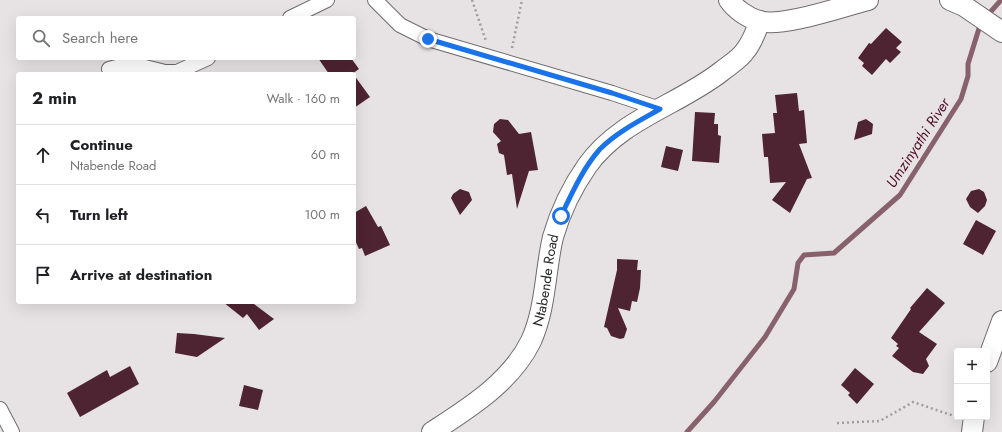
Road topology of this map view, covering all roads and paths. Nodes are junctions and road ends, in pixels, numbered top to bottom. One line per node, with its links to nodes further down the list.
1 (327, 0): 8 (street)
2 (375, 0): 12 (street)
3 (472, 0): 12 (path)
4 (522, 0): 12 (path)
5 (729, 0): 9 (street)
6 (868, 0): 9 (street)
7 (957, 3): 10 (street)
8 (294, 16)
9 (760, 21): 18 (street, Ntabende Road)
10 (1002, 32)
11 (204, 60): 16 (street)
12 (499, 60): 18 (street)
13 (108, 69): 15 (street)
14 (165, 72): 17 (street)
15 (165, 72)
16 (177, 72)
17 (177, 72)
18 (660, 109): 26 (street, Ntabende Road)
19 (1002, 321): 20 (street)
20 (990, 354)
21 (0, 409): 25 (street)
22 (954, 416): 24 (path)
23 (974, 420): 27 (street)
24 (837, 423)
25 (12, 432)
26 (432, 432)
27 (972, 432)

